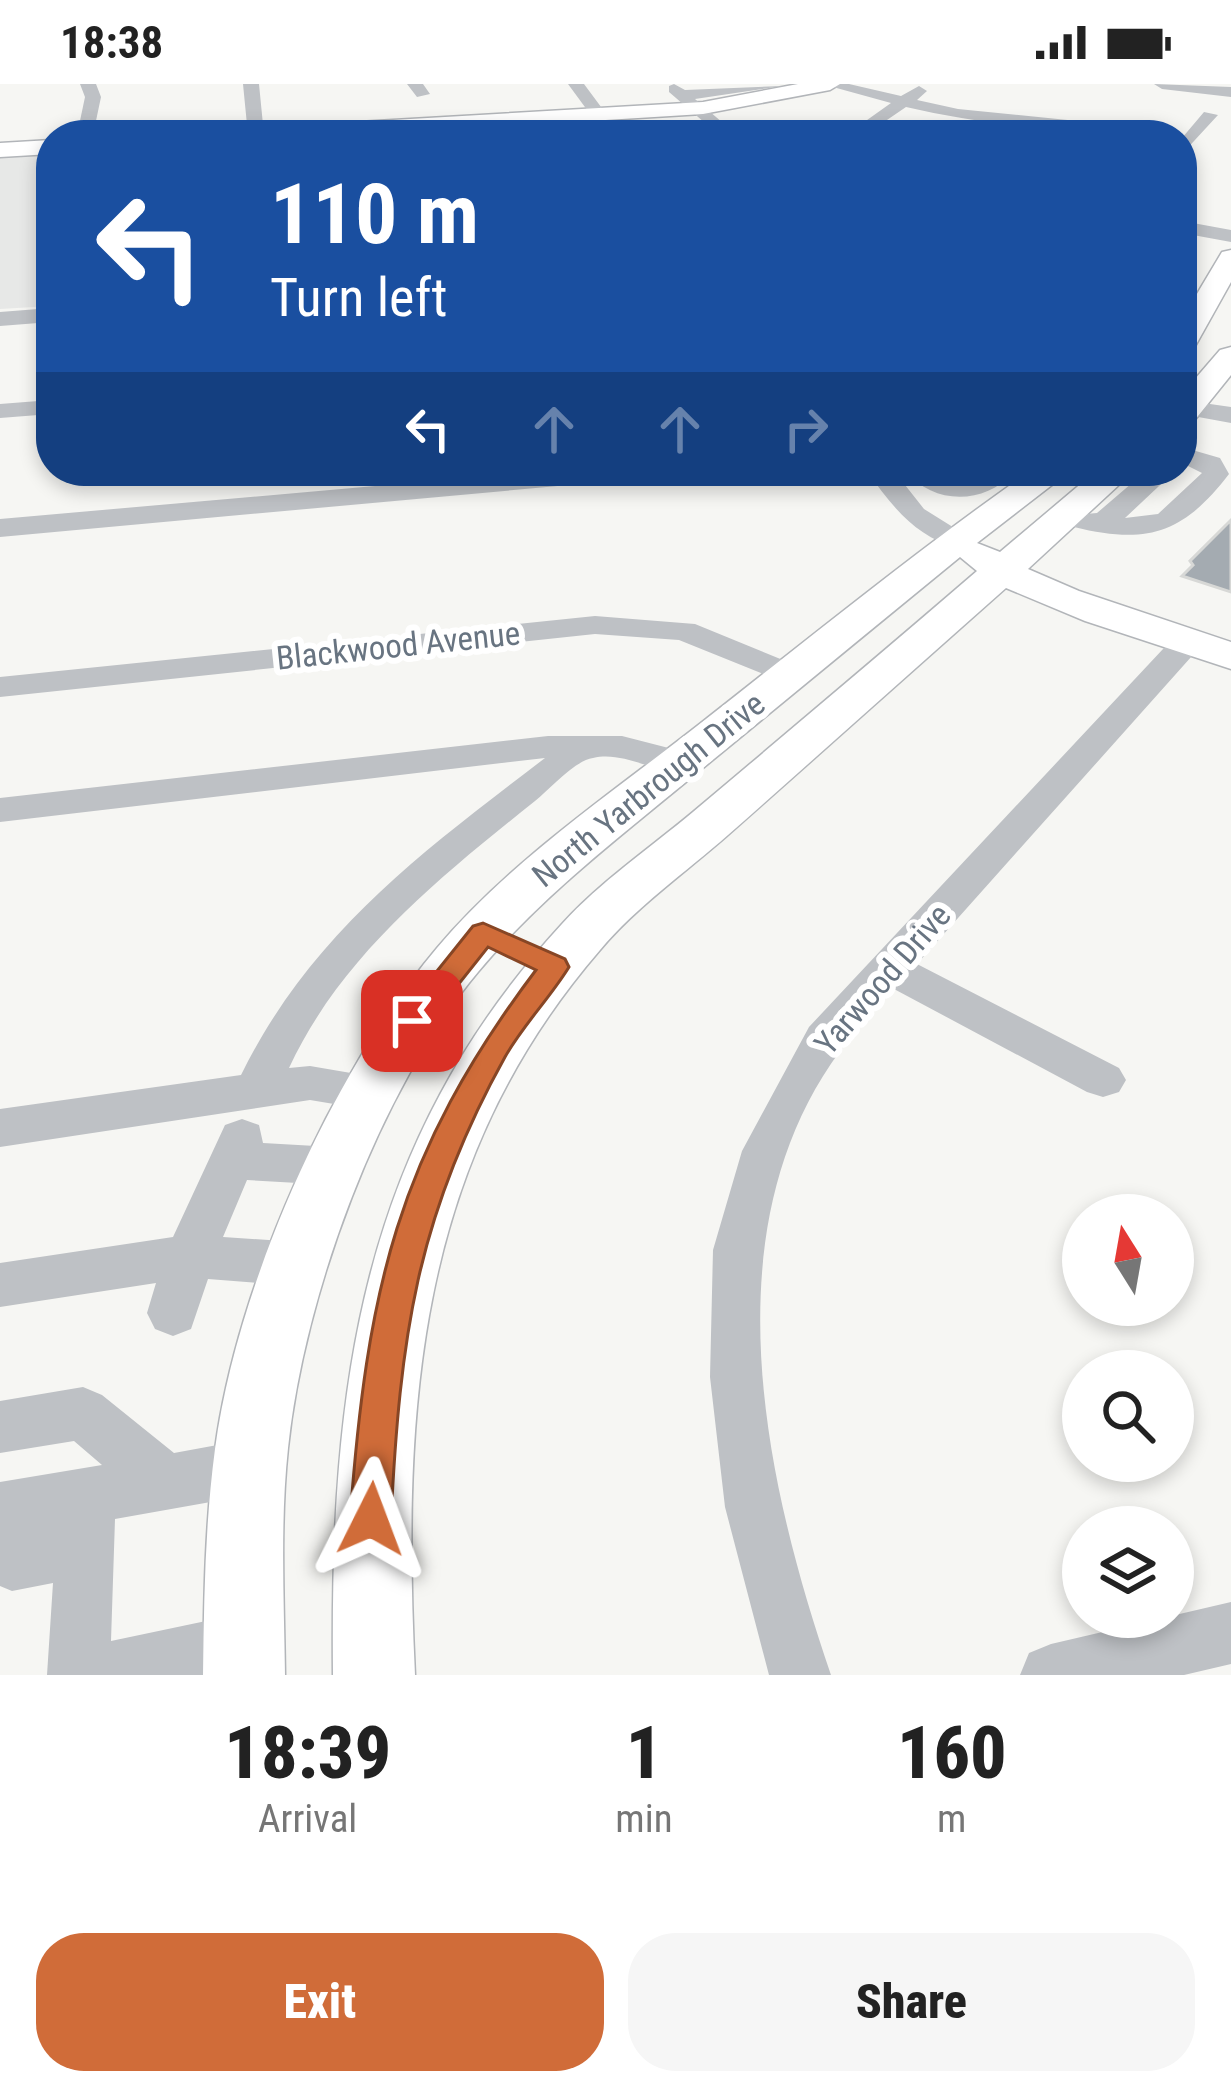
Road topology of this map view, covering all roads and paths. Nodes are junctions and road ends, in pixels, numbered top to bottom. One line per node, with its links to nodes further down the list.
1 (88, 84): 15 (street)
2 (251, 84): 16 (street)
3 (576, 84): 13 (street)
4 (668, 84): 11 (street)
5 (830, 84): 10 (street); 11 (main road)
6 (928, 84): 10 (street)
7 (1162, 84): 9 (street)
8 (774, 86): 11 (street)
9 (1231, 92)
10 (903, 101): 19 (street); 20 (street)
11 (694, 102): 13 (main road); 18 (street)
12 (1052, 111): 21 (street)
13 (599, 115): 17 (main road)
14 (1210, 115): 22 (street)
15 (88, 120)
16 (253, 120)
17 (533, 120)
18 (713, 120)
19 (876, 120)
20 (988, 120)
21 (1043, 120)
22 (1197, 129)
23 (36, 148): 24 (main road)
24 (0, 150)
25 (1197, 232): 26 (street)
26 (1231, 237)
27 (1231, 259): 29 (main road)
28 (36, 316): 30 (street)
29 (1197, 318)
30 (0, 319)
31 (1231, 356): 32 (main road)
32 (1197, 397)
33 (36, 408): 34 (street)
34 (0, 411)
35 (1197, 412): 36 (street)
36 (1231, 416)
37 (1197, 460): 46 (street)
38 (468, 486): 47 (street)
39 (892, 486): 48 (street)
40 (937, 486): 41 (street)
41 (973, 486)
42 (1040, 486): 48 (main road, North Yarbrough Drive)
43 (1100, 486): 45 (main road, North Yarbrough Drive)
44 (1145, 486): 46 (street)
45 (1061, 518): 46 (street); 48 (main road, North Yarbrough Drive)
46 (1104, 522)
47 (0, 528)
48 (994, 553): 49 (main road); 50 (main road); 51 (main road, North Yarbrough Drive); 57 (main road, North Yarbrough Drive)
49 (1231, 618)
50 (1210, 648): 58 (street, Yarwood Drive)
51 (788, 674): 52 (street, Blackwood Avenue); 54 (main road, North Yarbrough Drive)
52 (0, 687)
53 (581, 747): 54 (street); 55 (street); 60 (street)
54 (679, 762): 56 (main road, North Yarbrough Drive)
55 (0, 810)
56 (483, 933): 57 (main road); 61 (main road, North Yarbrough Drive)
57 (555, 967): 77 (main road, North Yarbrough Drive)
58 (889, 968): 59 (street); 78 (street, Yarwood Drive)
59 (1103, 1080)
60 (257, 1089): 61 (street); 62 (street)
61 (370, 1092): 63 (main road, North Yarbrough Drive)
62 (0, 1128)
63 (333, 1166): 64 (street); 65 (main road, North Yarbrough Drive)
64 (189, 1256): 65 (street); 66 (street); 67 (street)
65 (298, 1264): 69 (main road, North Yarbrough Drive)
66 (0, 1285)
67 (172, 1313)
68 (0, 1427): 70 (street)
69 (250, 1467): 70 (street); 74 (main road, North Yarbrough Drive)
70 (165, 1482): 71 (street)
71 (86, 1521): 72 (street); 75 (street)
72 (6, 1536)
73 (1231, 1633): 79 (street)
74 (244, 1659): 76 (street)
75 (78, 1675)
76 (98, 1675)
77 (374, 1675)
78 (800, 1675)
79 (1051, 1675)

